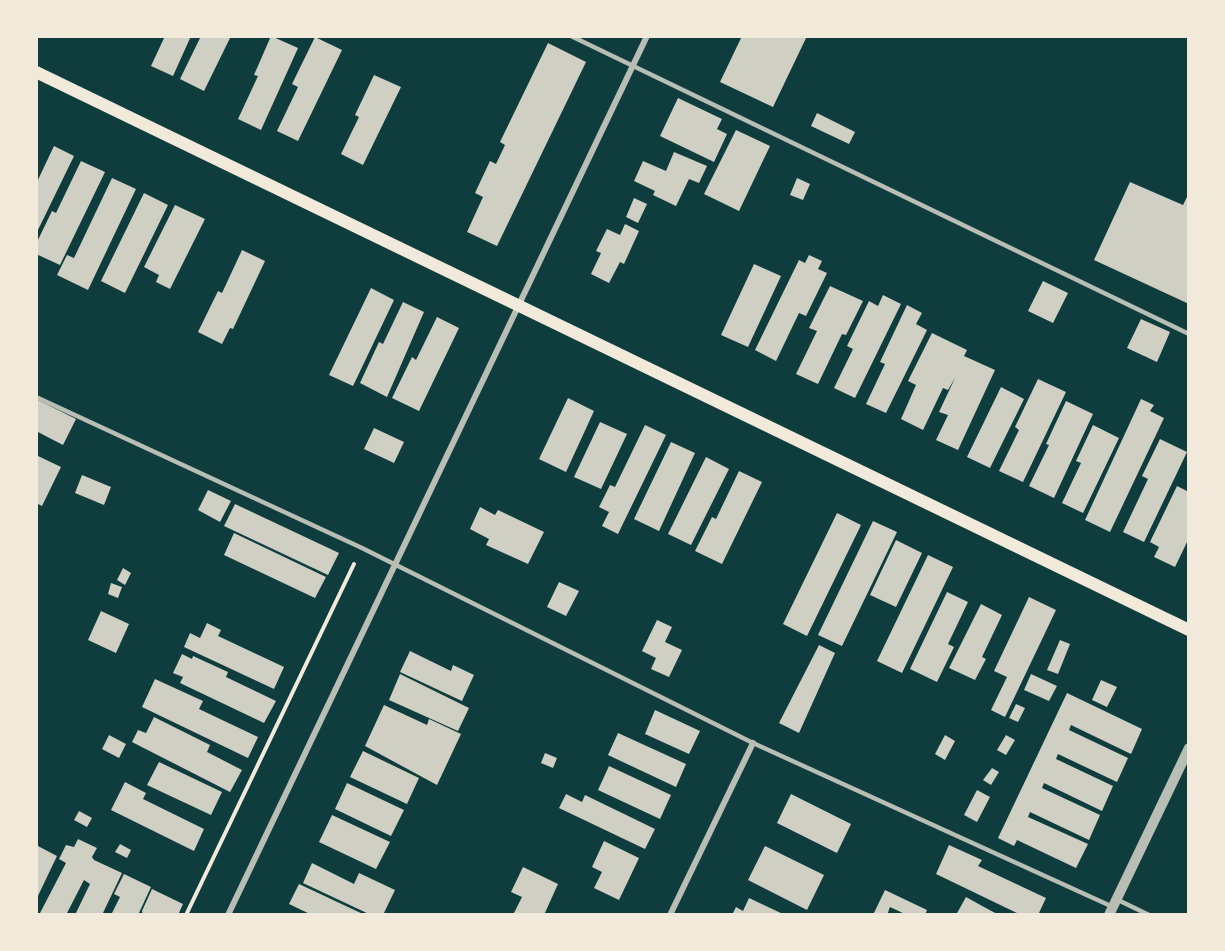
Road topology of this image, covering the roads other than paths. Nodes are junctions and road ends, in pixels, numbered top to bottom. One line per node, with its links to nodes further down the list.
1 (572, 36): 3 (lane)
2 (647, 36): 3 (street)
3 (633, 67): 5 (street); 6 (lane)
4 (36, 72): 5 (main road)
5 (519, 304): 8 (street); 9 (main road)
6 (1189, 334)
7 (36, 397): 8 (lane)
8 (395, 566): 10 (lane); 13 (street)
9 (1189, 630)
10 (753, 743): 12 (lane); 14 (street)
11 (1189, 748): 12 (street)
12 (1113, 907): 15 (lane)
13 (228, 915)
14 (670, 915)
15 (1149, 915)

